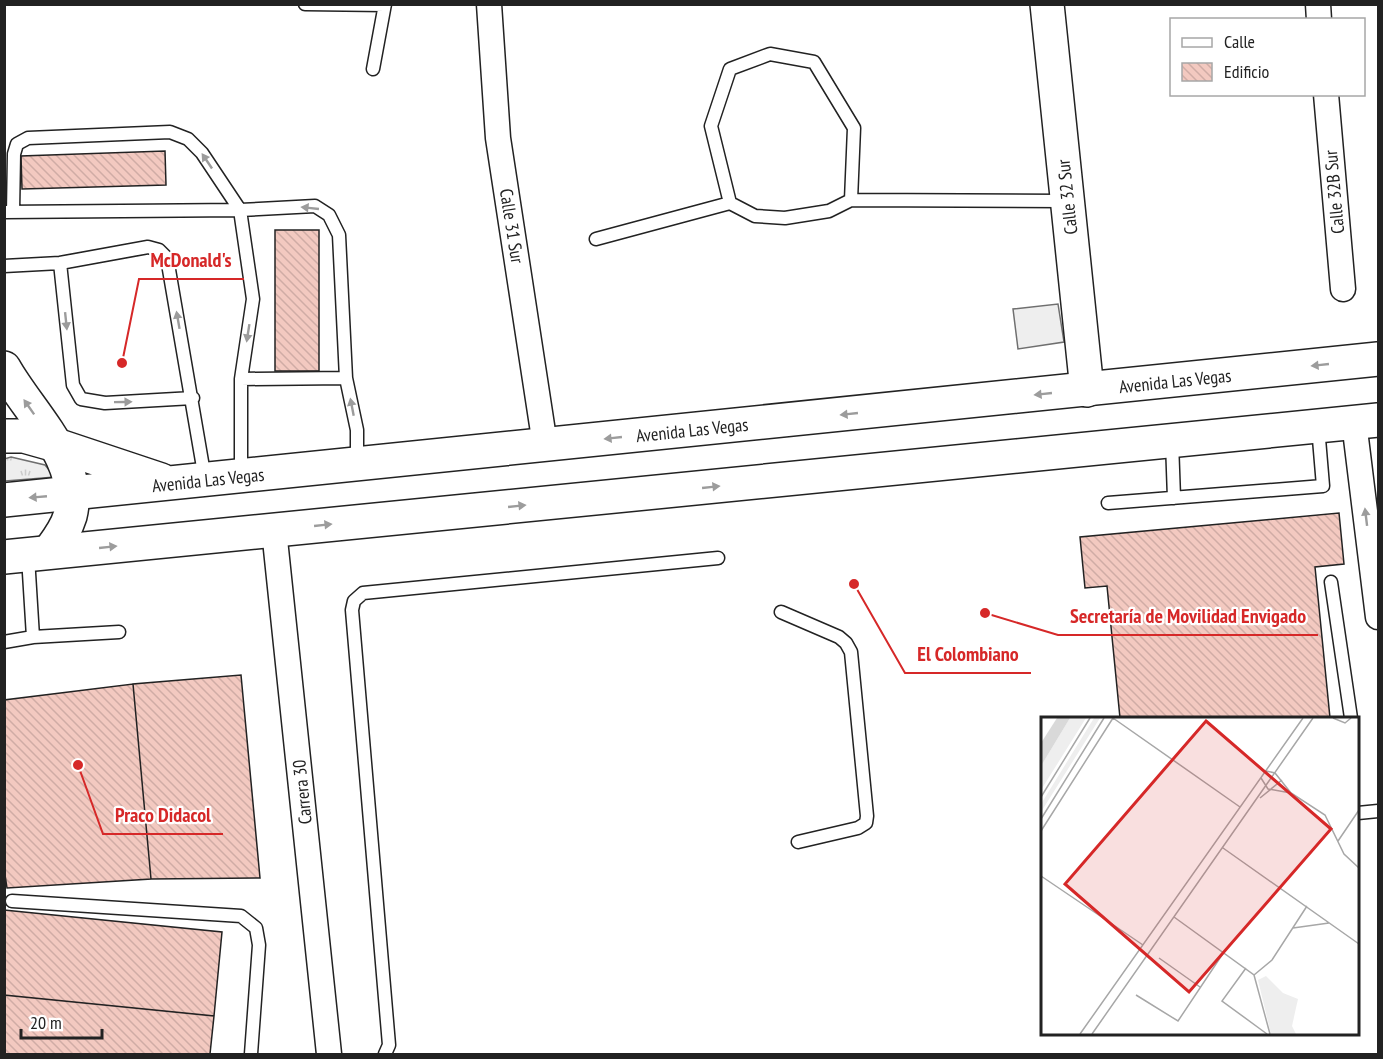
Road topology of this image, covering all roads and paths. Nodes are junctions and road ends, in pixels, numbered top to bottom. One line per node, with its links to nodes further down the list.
1 (305, 4): 4 (lane)
2 (489, 4): 27 (street, Calle 31 Sur)
3 (1047, 4): 8 (main road, Calle 32 Sur)
4 (385, 5): 5 (lane)
5 (373, 69)
6 (1326, 96): 15 (street, Calle 32B Sur)
7 (851, 200): 8 (lane); 9 (lane); 9 (lane)
8 (1067, 201): 20 (main road, Calle 32 Sur)
9 (730, 203): 12 (lane)
10 (240, 210): 11 (lane); 11 (lane, one-way to 11); 18 (lane, one-way to 18); 19 (lane, one-way to 10)
11 (9, 212)
12 (596, 238)
13 (60, 263): 14 (lane); 21 (lane, one-way to 21); 21 (lane, one-way to 13)
14 (4, 266)
15 (1343, 289)
16 (1378, 359): 20 (main road, Avenida Las Vegas, one-way to 20)
17 (4, 368): 26 (main road, one-way to 17)
18 (241, 378): 19 (lane); 29 (lane)
19 (346, 378): 28 (lane, one-way to 19)
20 (1087, 390): 27 (main road, Avenida Las Vegas, one-way to 27)
21 (193, 398): 30 (lane)
22 (1366, 421): 23 (main road); 41 (street, one-way to 22)
23 (1318, 426): 25 (main road); 33 (lane)
24 (4, 436): 26 (main road)
25 (1172, 441): 33 (lane); 36 (main road, one-way to 25)
26 (56, 445): 31 (main road); 32 (main road)
27 (545, 445): 28 (main road, Avenida Las Vegas)
28 (357, 465): 29 (main road, Avenida Las Vegas)
29 (241, 476): 30 (main road, Avenida Las Vegas)
30 (205, 480): 31 (main road, Avenida Las Vegas)
31 (171, 484): 32 (main road, Avenida Las Vegas)
32 (71, 494): 34 (main road, Avenida Las Vegas, one-way to 34); 37 (main road)
33 (1174, 498): 35 (lane)
34 (4, 500)
35 (1108, 503)
36 (274, 530): 37 (main road, one-way to 36); 51 (street, Carrera 30)
37 (27, 555): 43 (lane)
38 (718, 558): 52 (lane)
39 (1331, 582): 45 (lane)
40 (781, 612): 48 (lane)
41 (1378, 617)
42 (119, 632): 43 (lane)
43 (33, 637): 44 (lane)
44 (4, 642)
45 (1351, 717)
46 (1378, 811): 47 (lane)
47 (1359, 813)
48 (798, 842)
49 (12, 901): 50 (lane)
50 (251, 1054)
51 (329, 1054)
52 (385, 1054)

